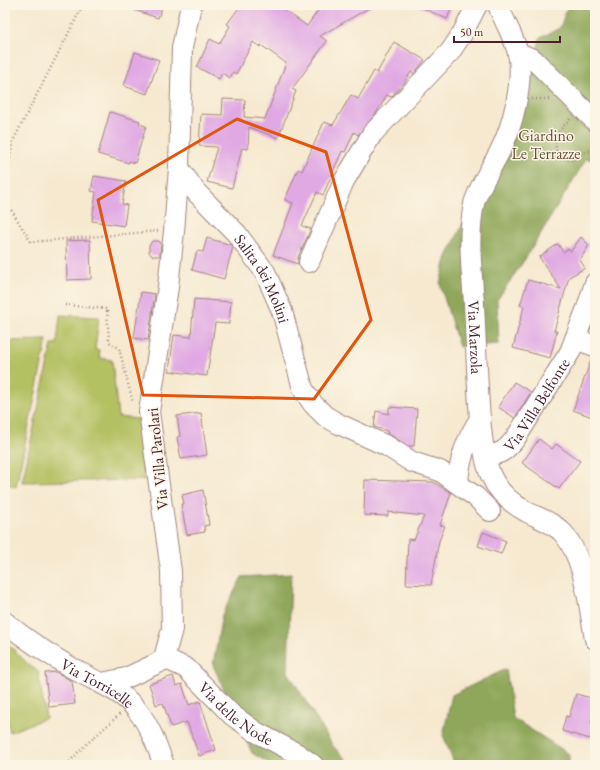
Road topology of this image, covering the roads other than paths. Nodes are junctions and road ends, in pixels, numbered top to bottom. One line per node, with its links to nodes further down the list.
1 (191, 5): 6 (street)
2 (477, 5): 7 (street)
3 (498, 5): 4 (street, Via Marzola)
4 (518, 53): 5 (street); 11 (street, Via Marzola)
5 (595, 121)
6 (179, 168): 13 (street, Salita dei Molini); 17 (street, Via Villa Parolari)
7 (309, 262)
8 (595, 283): 9 (street, Via Villa Belfonte)
9 (575, 339): 10 (street, Via Villa Belfonte); 12 (street, Via Villa Belfonte)
10 (595, 346)
11 (480, 418): 12 (street, Via Marzola); 13 (street)
12 (485, 454): 16 (street, Via Marzola)
13 (458, 484): 14 (street, Salita dei Molini)
14 (490, 511)
15 (5, 622): 18 (street, Via Torricelle)
16 (595, 639)
17 (164, 658): 18 (street); 20 (street, Via delle Node)
18 (102, 683): 19 (street, Via Torricelle)
19 (164, 765)
20 (313, 765)

